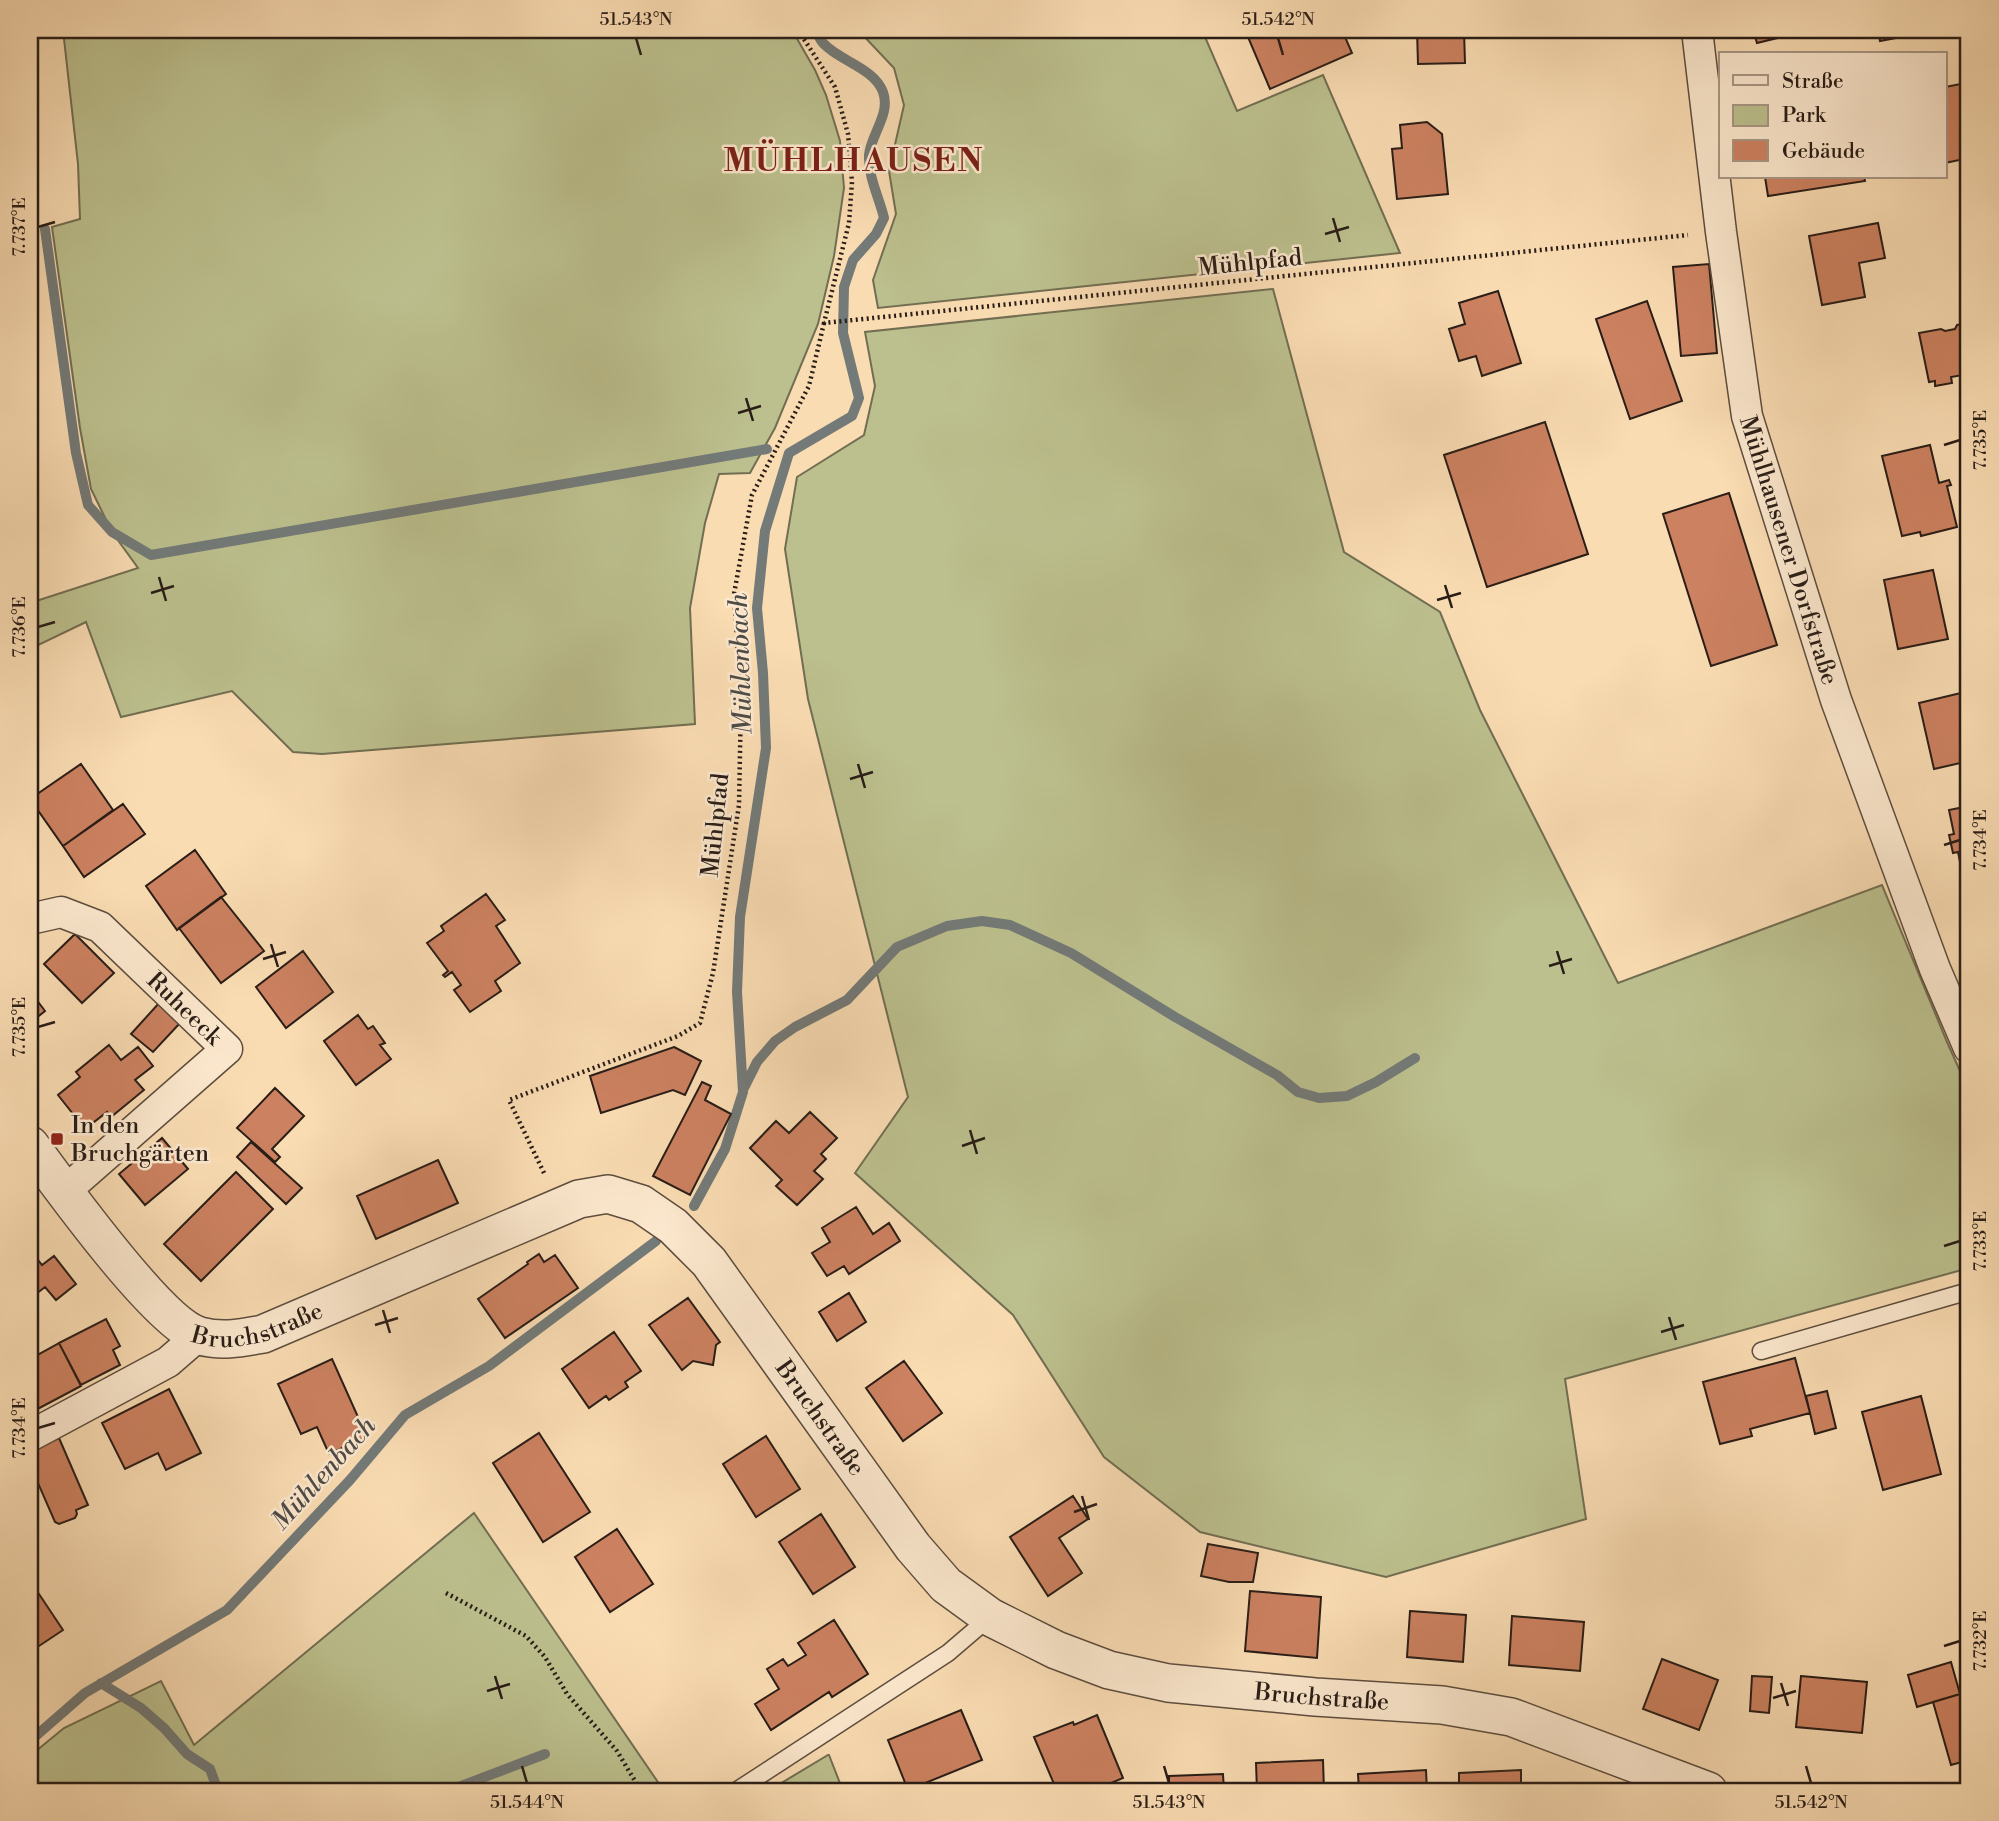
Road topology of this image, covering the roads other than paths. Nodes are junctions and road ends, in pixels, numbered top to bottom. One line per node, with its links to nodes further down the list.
1 (1697, 30): 3 (street, Mühlhausener Dorfstraße)
2 (30, 919): 5 (street, Ruheeck)
3 (1969, 1048)
4 (30, 1145): 5 (street, Bruchstraße)
5 (64, 1192): 7 (street, Bruchstraße)
6 (1969, 1291): 8 (lane)
7 (198, 1336): 9 (street); 10 (street, Bruchstraße)
8 (1761, 1351)
9 (30, 1436)
10 (990, 1617): 11 (lane); 12 (street, Bruchstraße)
11 (736, 1791)
12 (1708, 1791)

